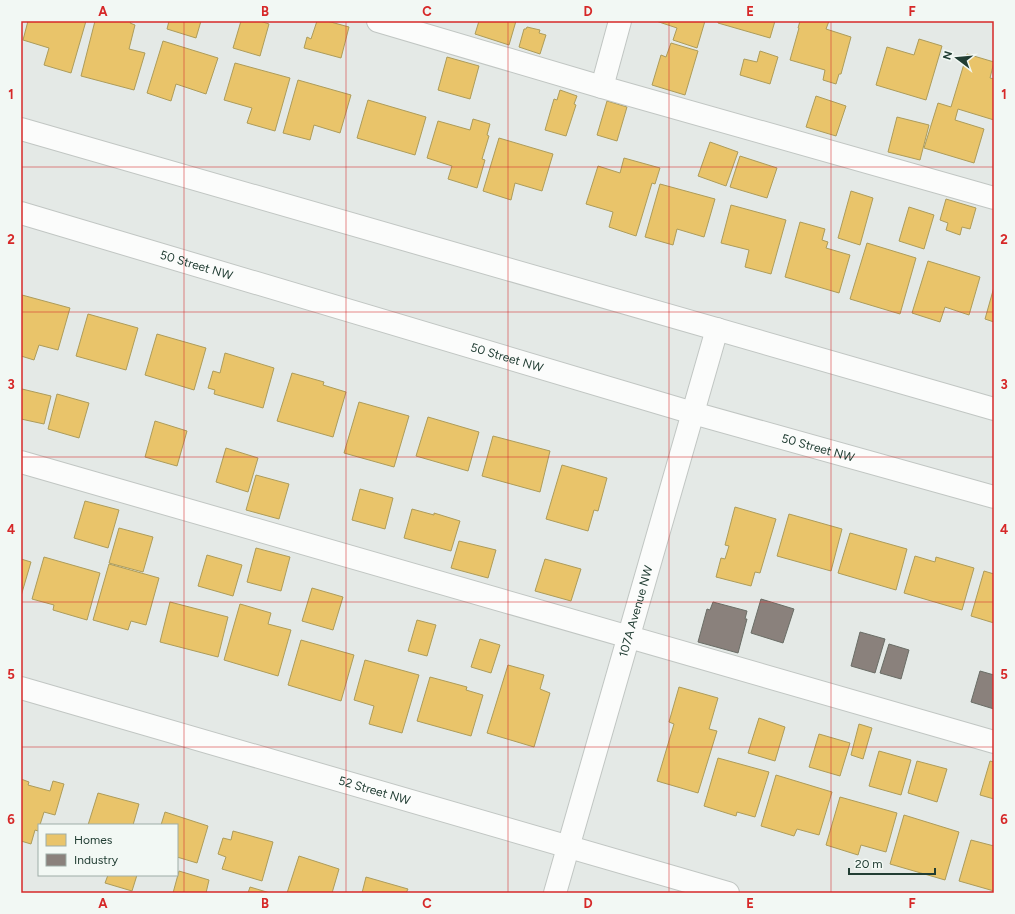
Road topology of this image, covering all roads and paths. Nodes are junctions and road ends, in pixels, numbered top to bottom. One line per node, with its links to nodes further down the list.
1 (378, 21): 3 (street)
2 (620, 21): 3 (street)
3 (602, 87): 5 (street)
4 (21, 129): 7 (street)
5 (994, 198)
6 (21, 213): 9 (street, 50 Street NW)
7 (717, 329): 8 (street); 9 (street, 107A Avenue NW)
8 (994, 409)
9 (693, 413): 11 (street, 50 Street NW); 12 (street, 107A Avenue NW)
10 (21, 462): 12 (street)
11 (994, 498)
12 (629, 636): 14 (street); 15 (street, 107A Avenue NW)
13 (21, 688): 15 (street, 52 Street NW)
14 (994, 742)
15 (568, 846): 16 (street, 107A Avenue NW); 17 (street, 52 Street NW)
16 (554, 893)
17 (728, 893)

